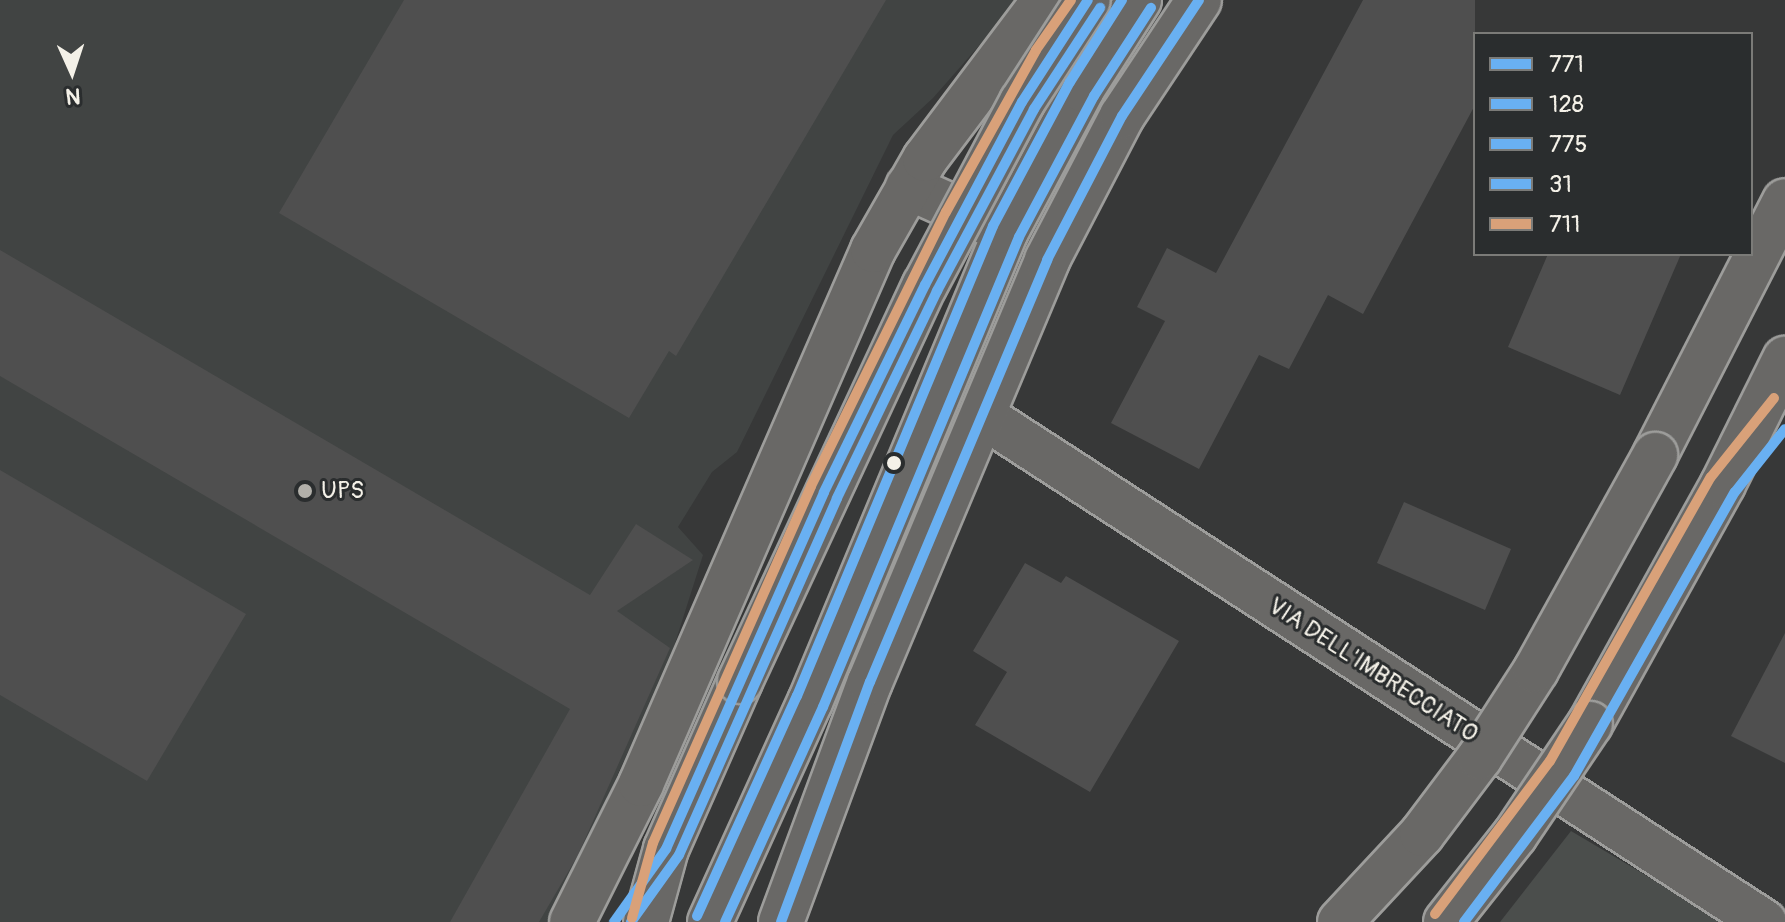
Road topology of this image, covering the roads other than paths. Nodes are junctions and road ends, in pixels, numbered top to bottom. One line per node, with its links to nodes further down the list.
1 (1045, 0): 5 (main road)
2 (1088, 0): 12 (main road, bridge)
3 (1139, 0): 7 (main road)
4 (1199, 0): 10 (main road)
5 (908, 187): 7 (main road); 13 (main road)
6 (1785, 201): 18 (main road, bridge)
7 (1006, 231): 16 (main road)
8 (1785, 359): 11 (main road)
9 (1785, 407): 11 (main road)
10 (983, 416): 17 (main road); 20 (main road, VIA DELL'IMBRECCIATO)
11 (1723, 484): 19 (main road, bridge)
12 (666, 849): 14 (main road); 15 (main road)
13 (572, 922)
14 (614, 922)
15 (646, 922)
16 (710, 922)
17 (781, 922)
18 (1340, 922)
19 (1446, 922)
20 (1764, 922)

